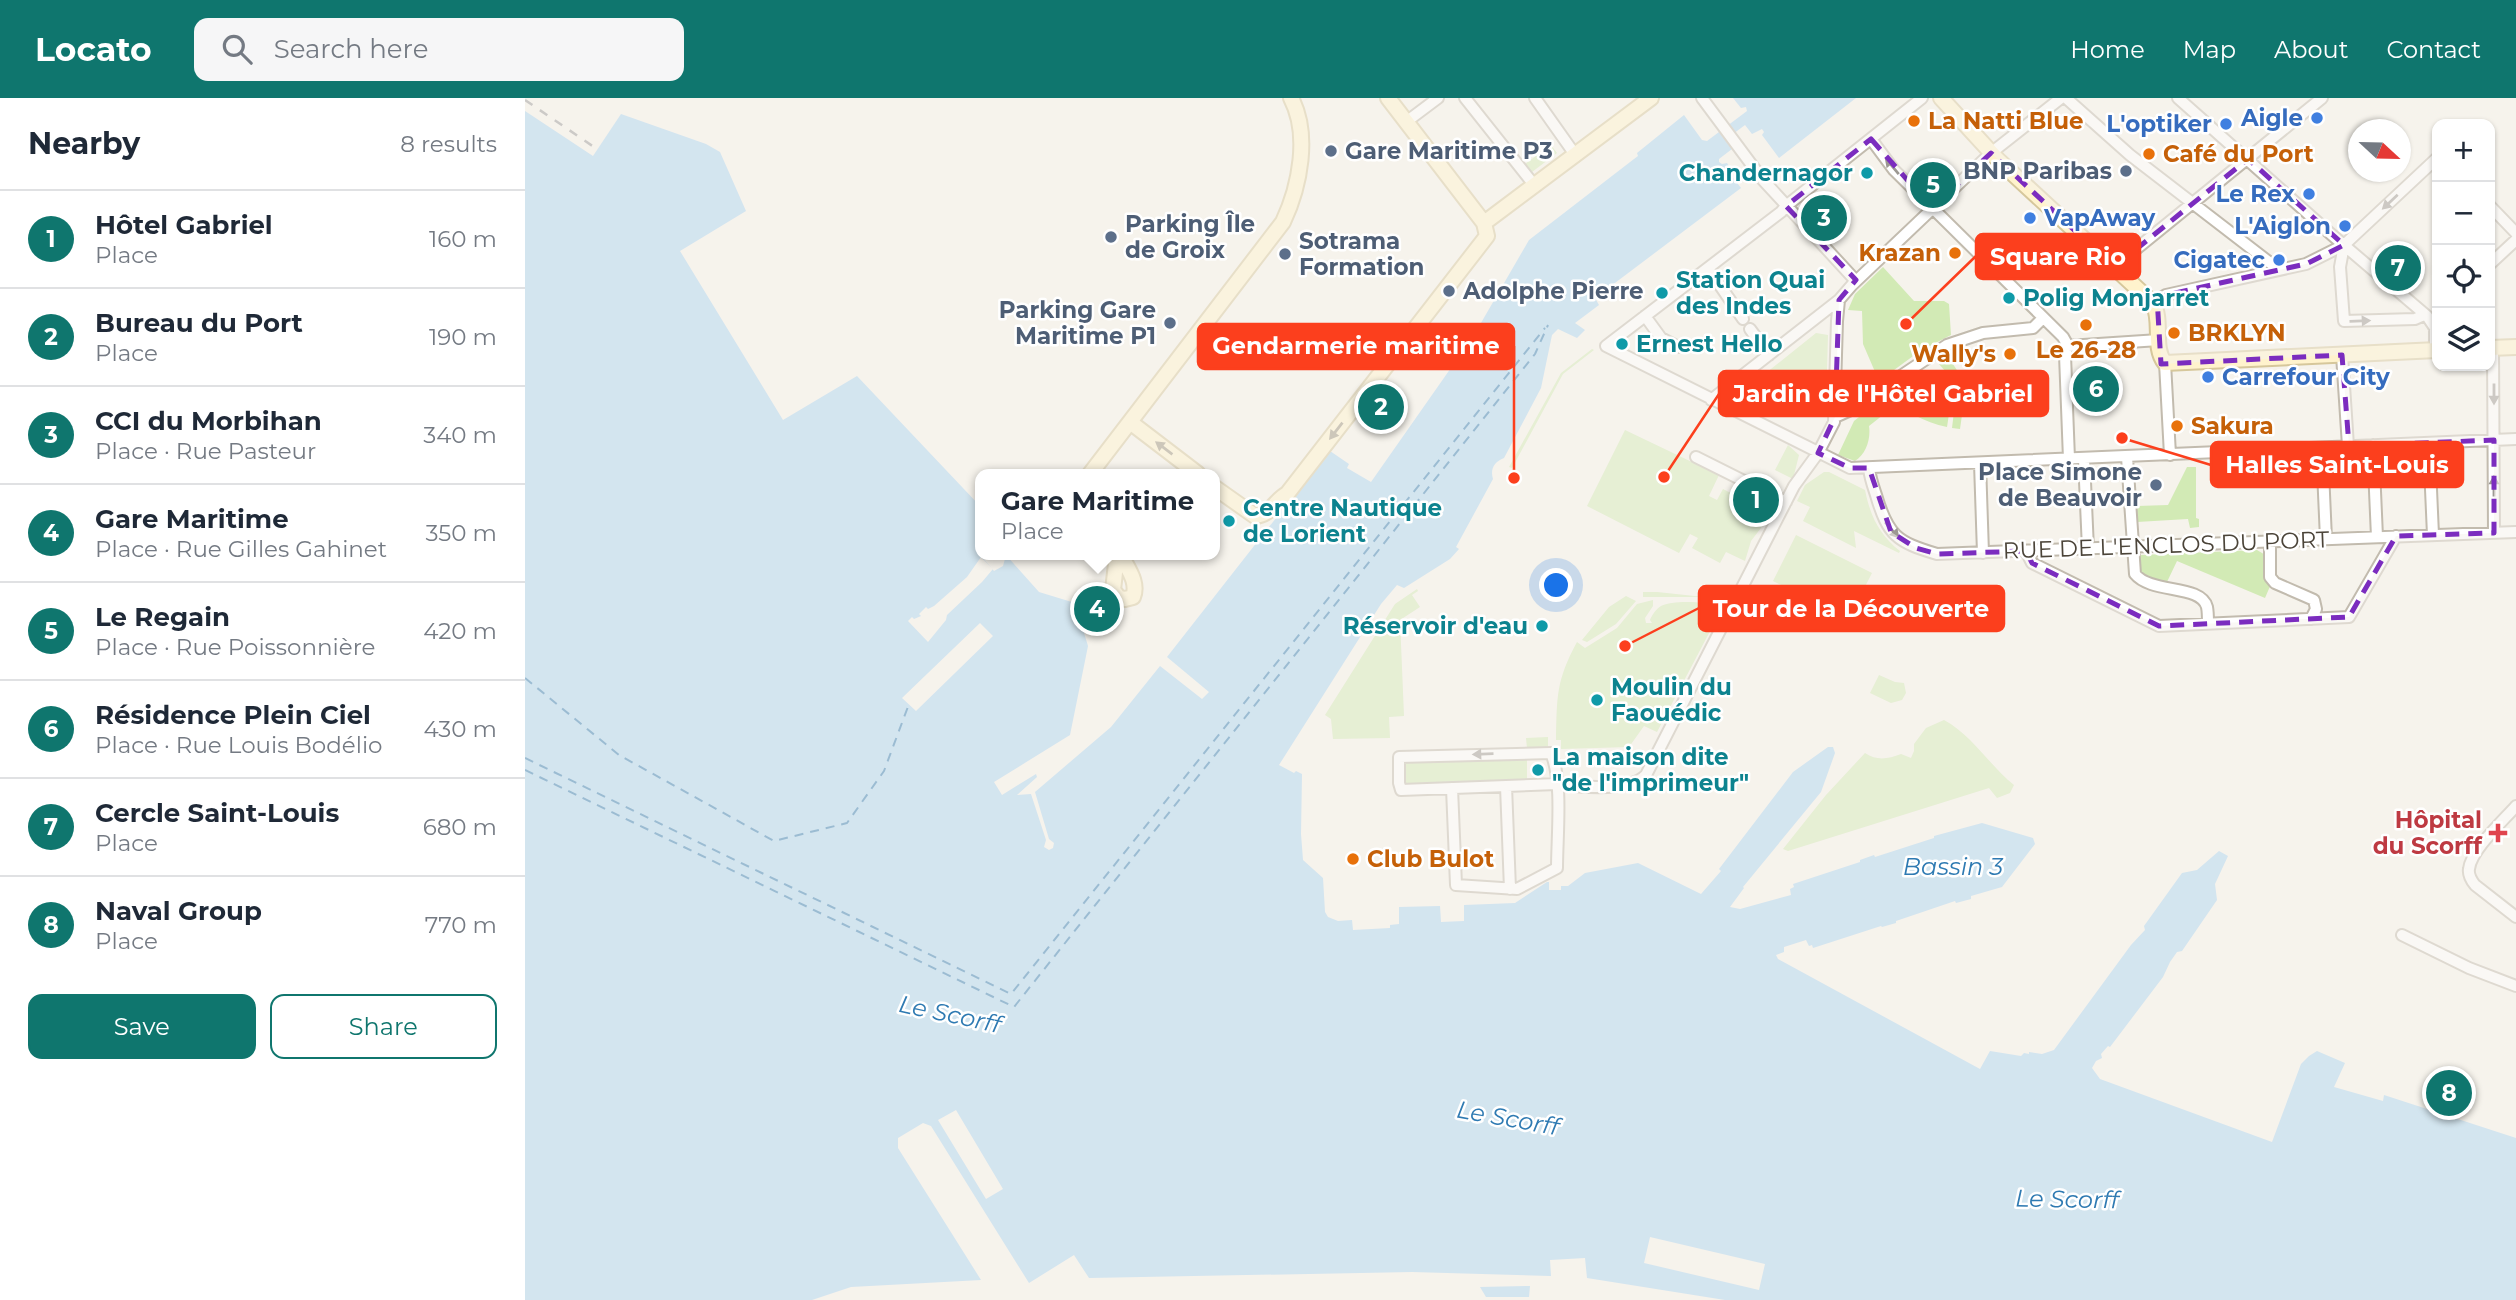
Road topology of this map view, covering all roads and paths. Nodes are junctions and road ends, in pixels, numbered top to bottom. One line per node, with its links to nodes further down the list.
1 (1290, 98): 54 (street)
2 (1388, 98): 15 (street)
3 (1438, 98): 15 (street)
4 (1465, 98): 21 (street)
5 (1535, 98): 18 (street)
6 (1651, 98): 18 (street)
7 (1702, 98): 23 (street)
8 (1922, 98): 16 (street)
9 (1941, 98): 17 (street)
10 (2061, 98): 14 (street)
11 (2066, 98): 22 (street)
12 (2178, 98): 19 (street)
13 (2322, 98): 19 (street)
14 (2046, 103): 17 (street)
15 (1406, 122): 26 (street)
16 (1871, 139): 23 (street); 24 (street, one-way to 16)
17 (1991, 153): 24 (street); 31 (street)
18 (1576, 156): 21 (street)
19 (2248, 159): 22 (street); 29 (street)
20 (2432, 163): 29 (street, one-way to 29)
21 (1535, 186): 26 (street)
22 (2193, 204): 31 (street); 33 (street)
23 (1786, 206): 32 (street); 34 (street)
24 (1932, 208): 34 (street); 39 (street)
25 (2495, 211): 27 (street)
26 (1484, 223): 71 (street, one-way to 71)
27 (2516, 233)
28 (2516, 240): 30 (street)
29 (2344, 245): 33 (street); 38 (street); 38 (street, one-way to 38)
30 (2495, 259)
31 (2114, 267): 36 (street)
32 (1708, 268): 37 (street); 46 (street)
33 (2278, 270): 36 (street)
34 (1856, 281): 35 (street)
35 (1839, 300): 46 (street); 53 (street)
36 (2153, 303): 40 (street)
37 (1645, 316): 41 (street); 52 (street)
38 (2431, 316)
39 (2043, 318): 42 (street); 50 (street)
40 (2159, 340): 42 (street); 48 (street)
41 (1678, 346)
42 (2068, 346): 65 (street)
43 (2516, 347): 44 (street)
44 (2495, 348)
45 (2432, 350): 47 (street)
46 (1769, 355): 52 (street)
47 (2342, 355): 48 (street); 58 (street)
48 (2165, 363): 62 (street)
49 (2492, 371): 56 (street, one-way to 56)
50 (1883, 388)
51 (1872, 396): 53 (street)
52 (1711, 400): 61 (street)
53 (1835, 417): 61 (street)
54 (1130, 422): 69 (street); 70 (street, one-way to 54)
55 (2516, 439): 56 (street)
56 (2494, 440): 57 (street); 74 (street, one-way to 56)
57 (2429, 443): 59 (street); 75 (street)
58 (2349, 446): 59 (street); 60 (street)
59 (2373, 446): 76 (street)
60 (2322, 448): 62 (street); 78 (street)
61 (1818, 453): 68 (street); 72 (street)
62 (2170, 454): 64 (street)
63 (1696, 457): 72 (street)
64 (2127, 457): 66 (street); 80 (street)
65 (2069, 459): 66 (street); 67 (street)
66 (2084, 459): 81 (street)
67 (1980, 463): 68 (street); 83 (street)
68 (1869, 468): 83 (street, RUE DE L'ENCLOS DU PORT, one-way to 83)
69 (1094, 469)
70 (1191, 469)
71 (1220, 490)
72 (1786, 502): 86 (street)
73 (2516, 531): 74 (street, RUE DE L'ENCLOS DU PORT)
74 (2494, 533): 75 (street, RUE DE L'ENCLOS DU PORT)
75 (2433, 535): 77 (street, RUE DE L'ENCLOS DU PORT)
76 (2377, 537): 77 (street, RUE DE L'ENCLOS DU PORT); 78 (street, RUE DE L'ENCLOS DU PORT)
77 (2396, 537): 84 (street)
78 (2326, 539): 79 (street, RUE DE L'ENCLOS DU PORT)
79 (2270, 542): 80 (street, RUE DE L'ENCLOS DU PORT); 84 (street)
80 (2132, 548): 81 (street, RUE DE L'ENCLOS DU PORT); 85 (street)
81 (2088, 549): 82 (street, RUE DE L'ENCLOS DU PORT)
82 (2026, 551): 83 (street, RUE DE L'ENCLOS DU PORT); 85 (street)
83 (1983, 552)
84 (2311, 619): 85 (street)
85 (2208, 624)
86 (1557, 784): 87 (street); 88 (street, one-way to 88); 90 (street)
87 (1506, 786): 88 (street); 90 (street)
88 (1452, 788): 90 (street)
89 (2516, 806): 91 (street)
90 (1510, 889)
91 (2516, 918)
92 (2402, 935): 93 (street)
93 (2516, 986)

